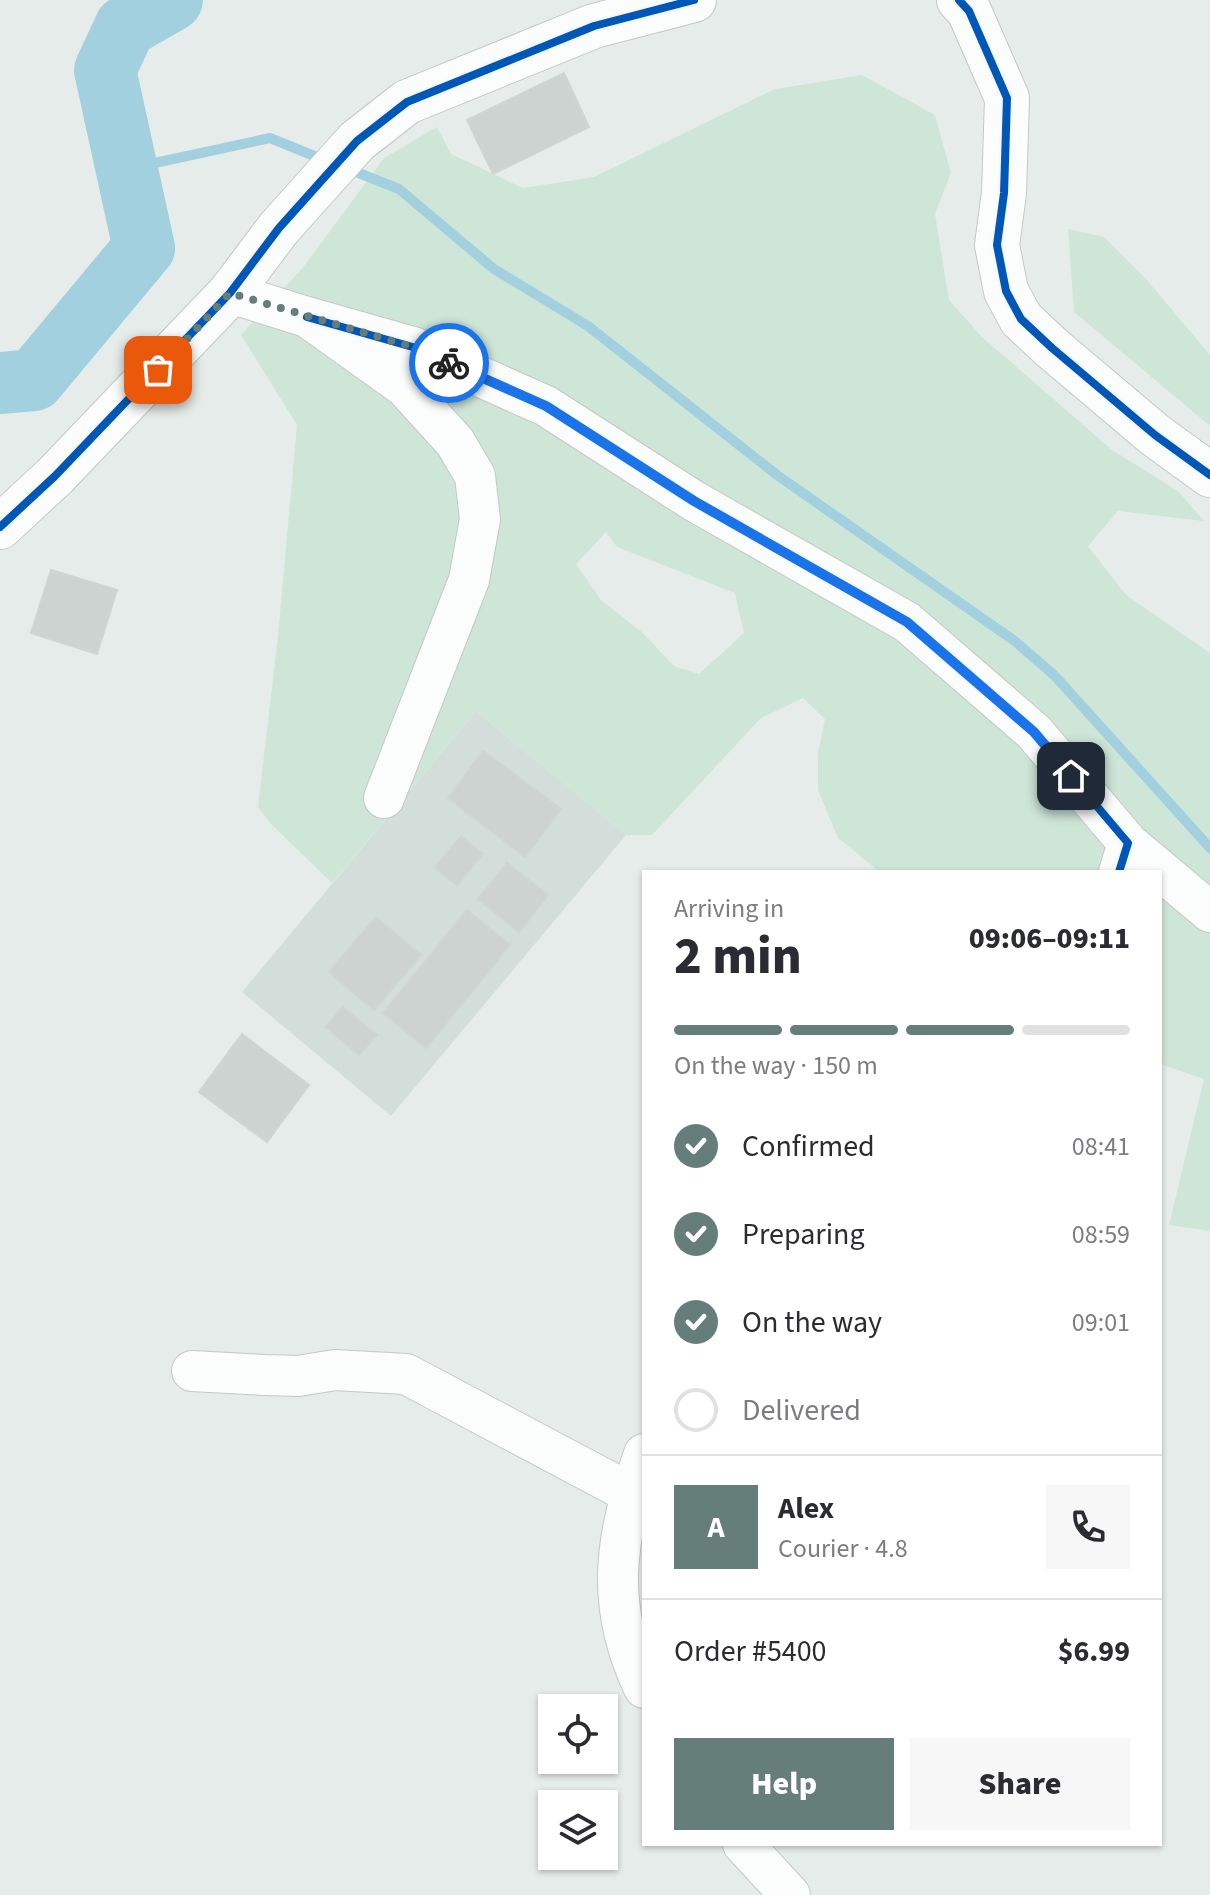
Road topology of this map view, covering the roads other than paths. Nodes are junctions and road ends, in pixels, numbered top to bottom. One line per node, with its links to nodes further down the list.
1 (694, 0): 3 (street)
2 (959, 0): 5 (street)
3 (230, 293): 4 (street); 6 (street)
4 (307, 317): 7 (street); 8 (street)
5 (1210, 475)
6 (0, 527)
7 (384, 798)
8 (1123, 858): 9 (street)
9 (1142, 870)
10 (1162, 882): 11 (street)
11 (1210, 912)
12 (192, 1371): 14 (street)
13 (642, 1460): 14 (street)
14 (630, 1493): 15 (street)
15 (642, 1684)
16 (745, 1846): 17 (street)
17 (790, 1895)

